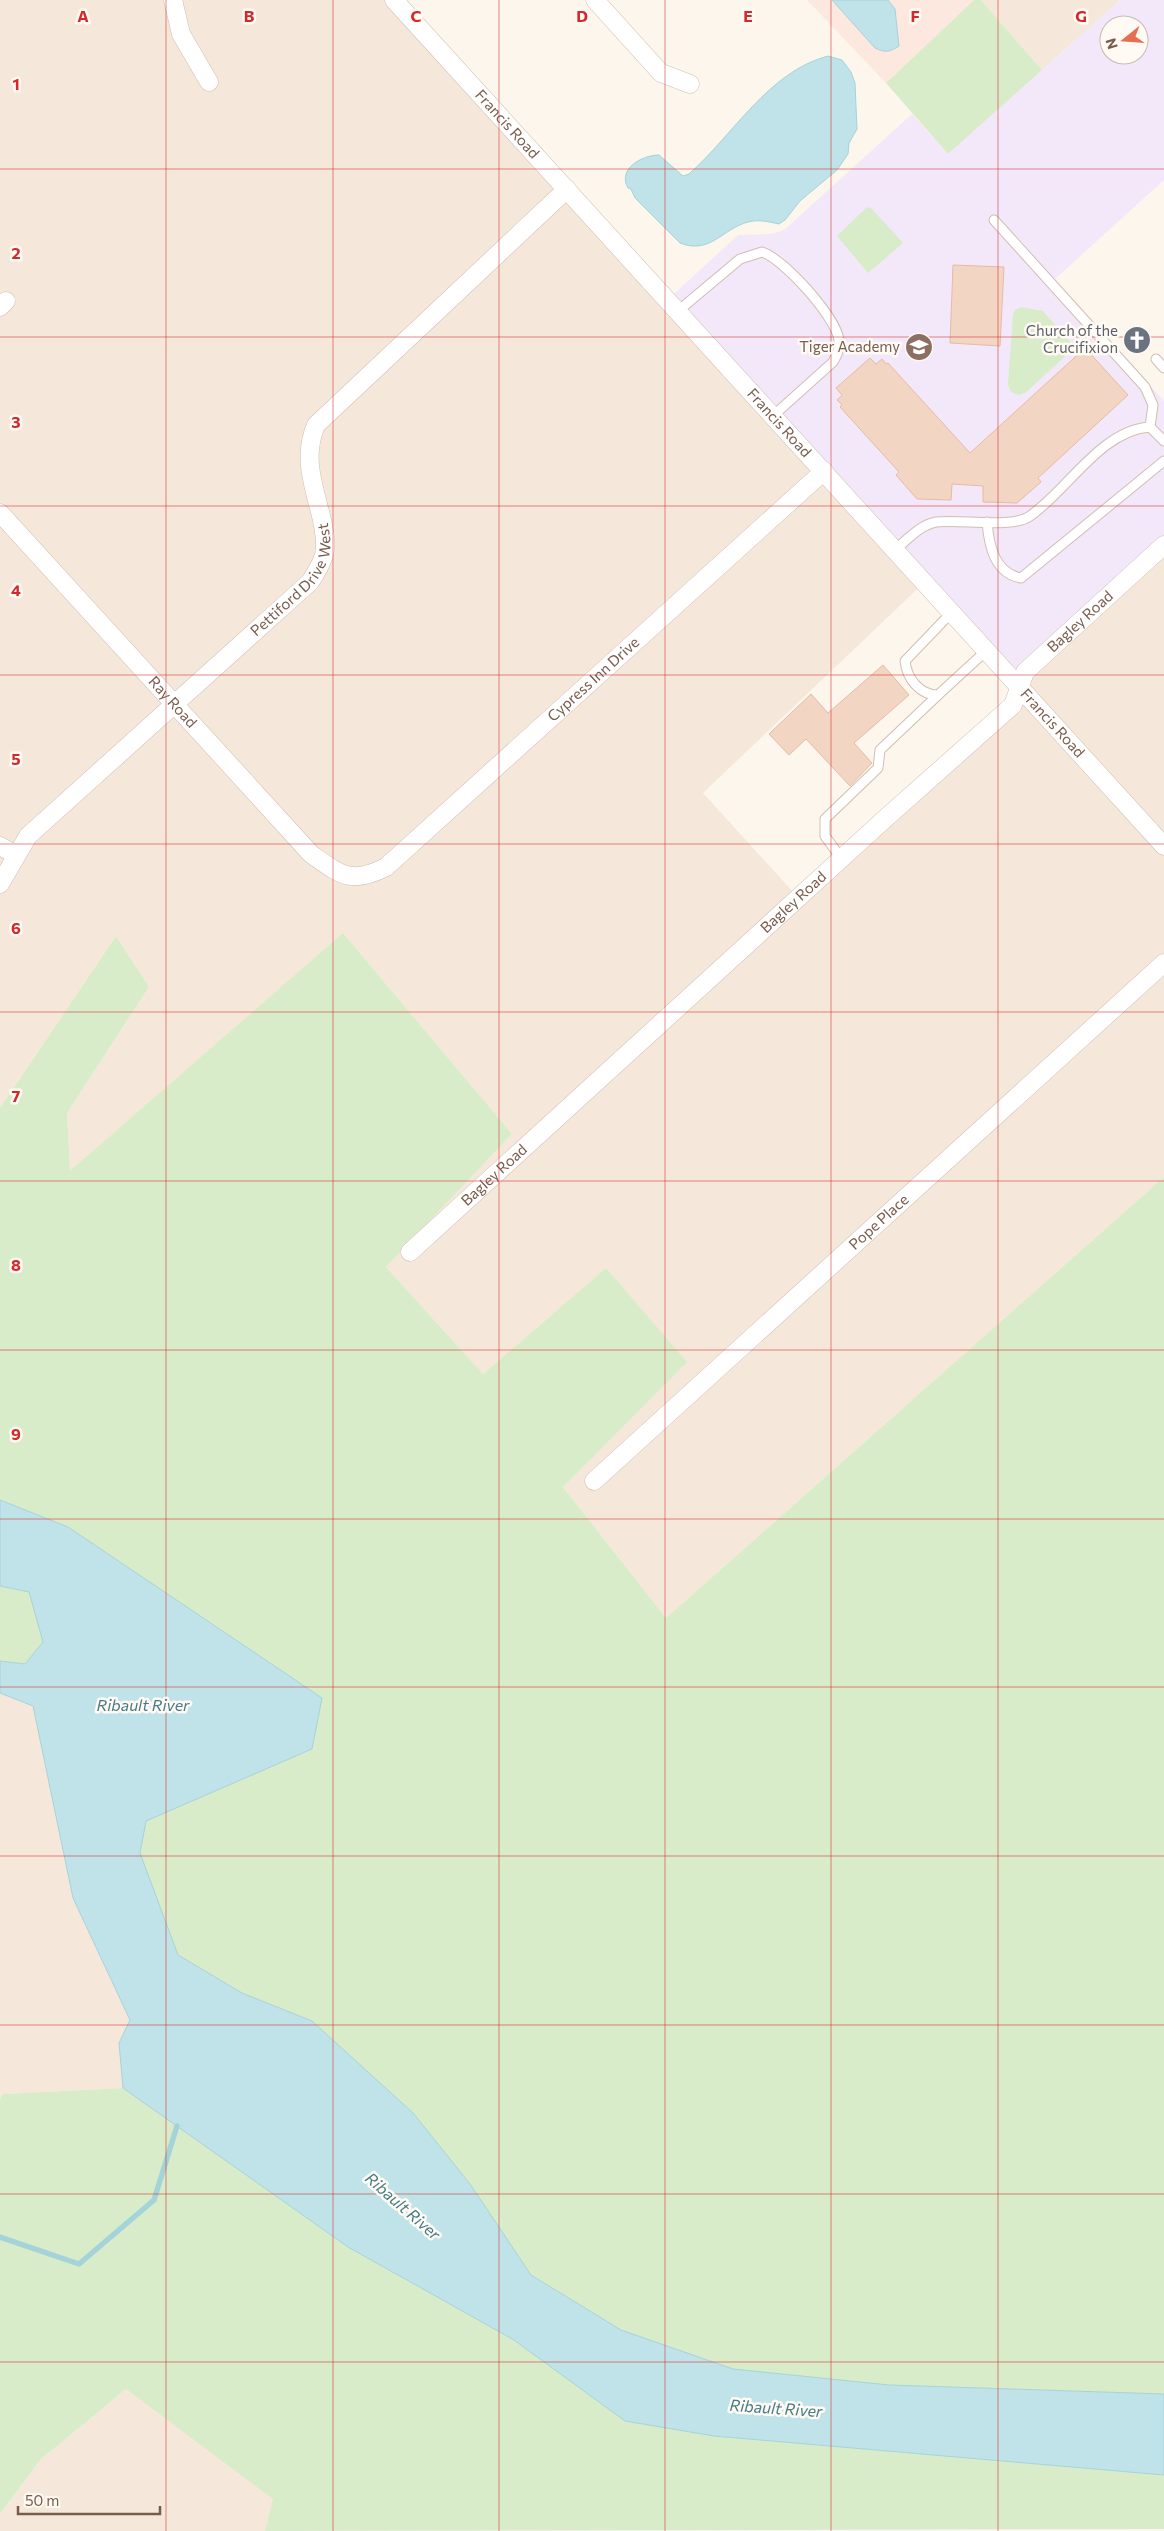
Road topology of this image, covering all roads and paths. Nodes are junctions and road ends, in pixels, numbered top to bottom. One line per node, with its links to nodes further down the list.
1 (173, 0): 4 (street)
2 (394, 0): 6 (street, Francis Road)
3 (595, 0): 5 (street)
4 (209, 82)
5 (690, 84)
6 (567, 189): 8 (street, Francis Road); 24 (street, Pettiford Drive West)
7 (994, 220): 12 (lane)
8 (678, 311): 11 (street, Francis Road); 11 (lane)
9 (1156, 359): 10 (lane)
10 (1164, 368)
11 (774, 415): 15 (street, Francis Road)
12 (1150, 427): 13 (lane); 17 (lane)
13 (1164, 441)
14 (1164, 461): 17 (lane)
15 (824, 471): 19 (street, Francis Road); 29 (street, Cypress Inn Drive)
16 (0, 512): 24 (street, Ray Road)
17 (988, 522): 19 (lane)
18 (1164, 545): 22 (street, Bagley Road)
19 (896, 549): 20 (street, Francis Road)
20 (952, 612): 21 (street, Francis Road); 23 (lane)
21 (987, 650): 22 (street, Francis Road); 23 (lane)
22 (1020, 688): 26 (street, Francis Road); 28 (street, Bagley Road)
23 (938, 695): 28 (lane)
24 (175, 704): 27 (street, Pettiford Drive West); 29 (street, Ray Road)
25 (0, 846): 27 (street)
26 (1164, 846)
27 (16, 855): 30 (street, Pettiford Drive West)
28 (841, 858): 32 (street, Bagley Road)
29 (356, 878)
30 (0, 884)
31 (1164, 963): 33 (street, Pope Place)
32 (410, 1252)
33 (594, 1481)

